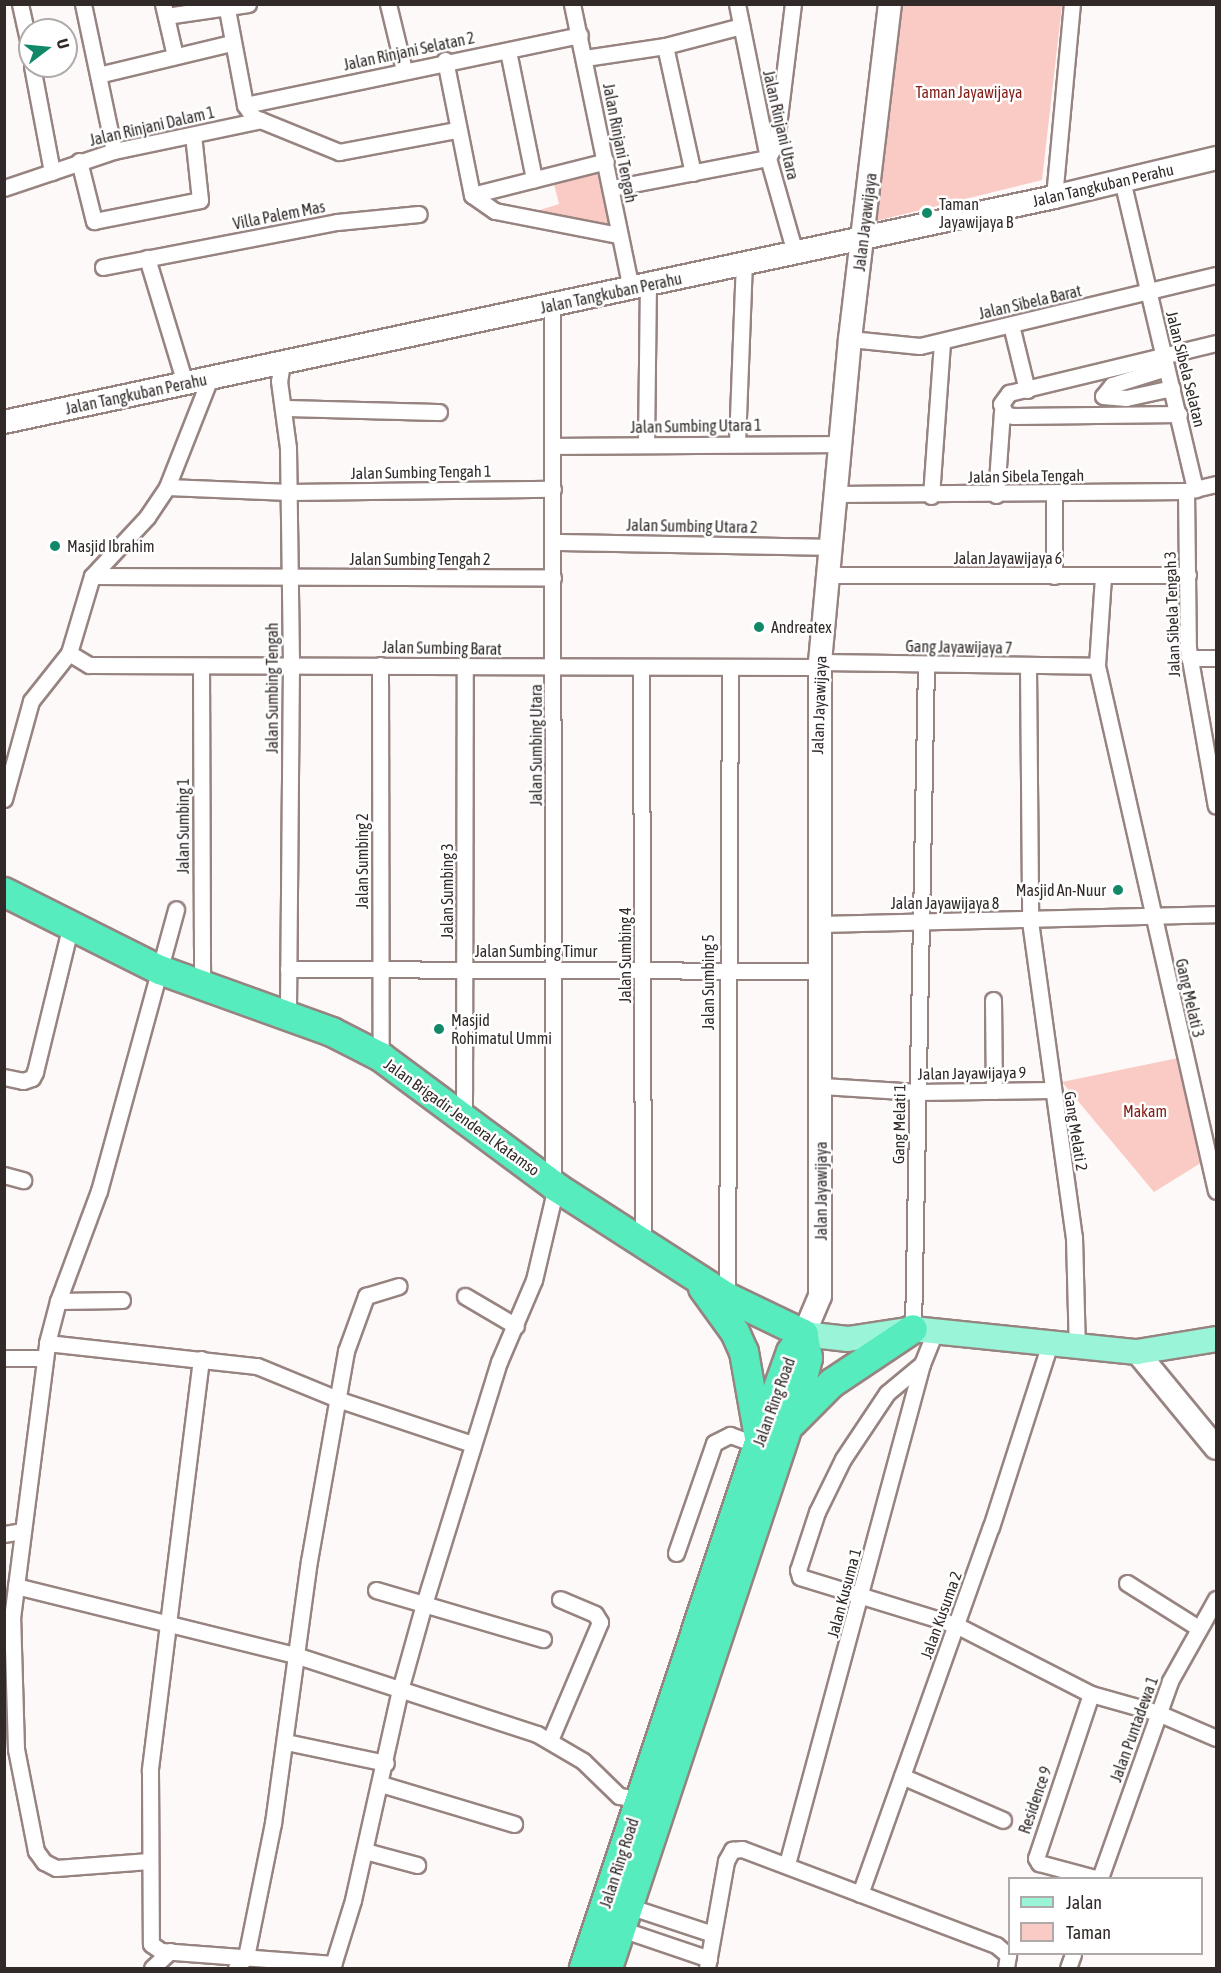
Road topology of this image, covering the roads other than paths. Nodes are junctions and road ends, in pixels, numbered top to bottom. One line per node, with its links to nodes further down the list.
1 (83, 4): 20 (street)
2 (248, 4): 9 (street)
3 (388, 4): 19 (street)
4 (573, 4): 12 (street, Jalan Rinjani Tengah)
5 (737, 4): 11 (street, Jalan Rinjani Utara)
6 (793, 4): 27 (street)
7 (890, 4): 41 (main road, Jalan Jayawijaya)
8 (1072, 4): 38 (street)
9 (226, 7): 10 (street); 13 (street)
10 (165, 10): 16 (street)
11 (741, 26): 14 (street); 27 (street, Jalan Rinjani Utara)
12 (580, 35): 15 (street, Jalan Rinjani Selatan 2); 17 (street, Jalan Rinjani Tengah)
13 (231, 43): 16 (street); 22 (street)
14 (665, 46): 17 (street); 32 (street)
15 (508, 51): 18 (street, Jalan Rinjani Selatan 2); 33 (street)
16 (175, 57): 20 (street)
17 (585, 58): 30 (street, Jalan Rinjani Tengah)
18 (445, 60): 19 (street, Jalan Rinjani Selatan 2); 24 (street)
19 (404, 70): 22 (street, Jalan Rinjani Selatan 2)
20 (98, 75): 26 (street)
21 (34, 78): 31 (street)
22 (245, 105): 23 (street)
23 (261, 120): 24 (street); 25 (street, Jalan Rinjani Dalam 1)
24 (456, 130): 37 (street)
25 (194, 135): 26 (street, Jalan Rinjani Dalam 1); 29 (street)
26 (114, 152): 29 (street, Jalan Rinjani Dalam 1)
27 (768, 158): 32 (street); 42 (street, Jalan Rinjani Utara)
28 (1216, 158): 34 (main road, Jalan Tangkuban Perahu)
29 (79, 161): 31 (street, Jalan Rinjani Dalam 1)
30 (606, 161): 33 (street); 36 (street, Jalan Rinjani Tengah)
31 (52, 172): 35 (street, Jalan Rinjani Dalam 1)
32 (693, 173): 36 (street)
33 (534, 179): 37 (street)
34 (1122, 180): 38 (main road, Jalan Tangkuban Perahu); 48 (street, Jalan Sibela Selatan)
35 (4, 188)
36 (612, 188): 40 (street, Jalan Rinjani Tengah)
37 (472, 195): 40 (street)
38 (1054, 197): 41 (main road, Jalan Tangkuban Perahu)
39 (419, 214): 43 (street, Villa Palem Mas)
40 (619, 235): 47 (street, Jalan Rinjani Tengah)
41 (863, 237): 42 (main road, Jalan Tangkuban Perahu); 51 (main road, Jalan Jayawijaya)
42 (795, 253): 44 (main road, Jalan Tangkuban Perahu)
43 (147, 258): 45 (street, Villa Palem Mas); 57 (street)
44 (744, 264): 47 (main road, Jalan Tangkuban Perahu); 65 (street)
45 (103, 267)
46 (1216, 275): 48 (street, Jalan Sibela Barat)
47 (639, 286): 49 (main road, Jalan Tangkuban Perahu); 67 (street, Jalan Rinjani Tengah)
48 (1149, 292): 50 (street, Jalan Sibela Barat); 54 (street, Jalan Sibela Selatan)
49 (552, 305): 55 (main road, Jalan Tangkuban Perahu); 68 (street, Jalan Sumbing Utara)
50 (1011, 325): 52 (street, Jalan Sibela Barat); 59 (street)
51 (850, 339): 52 (street, Jalan Sibela Barat); 66 (main road, Jalan Jayawijaya)
52 (942, 341): 77 (street)
53 (1216, 343): 54 (street)
54 (1165, 361): 58 (street, Jalan Sibela Selatan); 58 (street); 59 (street)
55 (282, 363): 56 (main road, Jalan Tangkuban Perahu); 60 (street, Jalan Sumbing Tengah)
56 (210, 378): 57 (main road, Jalan Tangkuban Perahu); 70 (street)
57 (185, 383): 64 (main road, Jalan Tangkuban Perahu)
58 (1172, 388): 63 (street, Jalan Sibela Selatan)
59 (1027, 390): 61 (street)
60 (285, 408): 62 (street); 73 (street, Jalan Sumbing Tengah)
61 (1002, 411): 63 (street); 76 (street)
62 (439, 412)
63 (1179, 414): 72 (street, Jalan Sibela Selatan)
64 (4, 422)
65 (737, 443): 66 (street, Jalan Sumbing Utara 1); 67 (street, Jalan Sumbing Utara 1)
66 (840, 444): 74 (main road, Jalan Jayawijaya)
67 (646, 445): 68 (street, Jalan Sumbing Utara 1)
68 (553, 446): 71 (street, Jalan Sumbing Utara)
69 (1216, 484): 72 (street, Jalan Sibela Tengah)
70 (167, 487): 73 (street, Jalan Sumbing Tengah 1); 82 (street)
71 (553, 489): 73 (street, Jalan Sumbing Tengah 1); 78 (street, Jalan Sumbing Utara)
72 (1191, 490): 75 (street, Jalan Sibela Tengah); 81 (street, Jalan Sibela Tengah 3)
73 (289, 492): 83 (street, Jalan Sumbing Tengah)
74 (836, 494): 77 (street, Jalan Sibela Tengah); 79 (main road, Jalan Jayawijaya)
75 (1054, 494): 76 (street, Jalan Sibela Tengah); 84 (street)
76 (996, 495): 77 (street, Jalan Sibela Tengah)
77 (931, 496)
78 (553, 542): 79 (street, Jalan Sumbing Utara 2); 86 (street, Jalan Sumbing Utara)
79 (830, 547): 80 (main road, Jalan Jayawijaya)
80 (827, 575): 84 (street, Jalan Jayawijaya 6); 91 (main road, Jalan Jayawijaya)
81 (1188, 575): 85 (street, Jalan Jayawijaya 6); 88 (street, Jalan Sibela Tengah 3)
82 (92, 576): 83 (street, Jalan Sumbing Tengah 2); 87 (street)
83 (288, 576): 86 (street, Jalan Sumbing Tengah 2); 90 (street, Jalan Sumbing Tengah)
84 (1054, 576): 85 (street, Jalan Jayawijaya 6)
85 (1103, 577): 95 (street, Gang Melati 3)
86 (553, 578): 97 (street, Jalan Sumbing Utara)
87 (69, 653): 93 (street, Jalan Sumbing Barat); 101 (street)
88 (1190, 658): 89 (street); 102 (street, Jalan Sibela Tengah 3)
89 (1216, 658)
90 (291, 664): 93 (street, Jalan Sumbing Barat); 94 (street, Jalan Sumbing Barat); 112 (street, Jalan Sumbing Tengah)
91 (820, 665): 92 (street, Gang Jayawijaya 7); 99 (street, Jalan Sumbing Barat); 109 (main road, Jalan Jayawijaya)
92 (926, 665): 100 (street, Gang Jayawijaya 7); 107 (street, Gang Melati 1)
93 (201, 666): 119 (street, Jalan Sumbing 1)
94 (380, 666): 96 (street, Jalan Sumbing Barat); 117 (street, Jalan Sumbing 2)
95 (1097, 666): 100 (street, Gang Jayawijaya 7); 106 (street, Gang Melati 3)
96 (465, 667): 97 (street, Jalan Sumbing Barat); 113 (street, Jalan Sumbing 3)
97 (554, 667): 98 (street, Jalan Sumbing Barat); 114 (street, Jalan Sumbing Utara)
98 (641, 667): 99 (street, Jalan Sumbing Barat); 111 (street, Jalan Sumbing 4)
99 (730, 667): 115 (street, Jalan Sumbing 5)
100 (1028, 667): 108 (street, Gang Melati 2)
101 (4, 799)
102 (1216, 806)
103 (4, 892): 110 (highway, Jalan Brigadir Jenderal Katamso)
104 (176, 909): 116 (street)
105 (1216, 914): 106 (street, Jalan Jayawijaya 8)
106 (1153, 918): 108 (street, Jalan Jayawijaya 8); 132 (street, Gang Melati 3)
107 (921, 921): 108 (street, Jalan Jayawijaya 8); 109 (street, Jalan Jayawijaya 8); 127 (street, Gang Melati 1)
108 (1030, 921): 125 (street, Gang Melati 2)
109 (818, 924): 118 (main road, Jalan Jayawijaya)
110 (70, 928): 116 (highway, Jalan Brigadir Jenderal Katamso); 123 (street)
111 (643, 968): 114 (street, Jalan Sumbing Timur); 115 (street, Jalan Sumbing Timur); 133 (street, Jalan Sumbing 4)
112 (288, 969): 117 (street, Jalan Sumbing Timur); 121 (street, Jalan Sumbing Tengah)
113 (465, 969): 114 (street, Jalan Sumbing Timur); 117 (street, Jalan Sumbing Timur); 128 (street, Jalan Sumbing 3)
114 (556, 969): 131 (street, Jalan Sumbing Utara)
115 (725, 969): 118 (street, Jalan Sumbing Timur); 137 (street, Jalan Sumbing 5)
116 (160, 970): 119 (highway, Jalan Brigadir Jenderal Katamso); 139 (street)
117 (381, 970): 122 (street, Jalan Sumbing 2)
118 (819, 971): 124 (main road, Jalan Jayawijaya)
119 (202, 985): 121 (highway, Jalan Brigadir Jenderal Katamso)
120 (993, 1000): 126 (street)
121 (288, 1015): 122 (highway, Jalan Brigadir Jenderal Katamso)
122 (381, 1057): 128 (highway, Jalan Brigadir Jenderal Katamso)
123 (4, 1077)
124 (822, 1086): 127 (street, Jalan Jayawijaya 9); 142 (main road, Jalan Jayawijaya)
125 (1051, 1090): 126 (street, Jalan Jayawijaya 9); 145 (street, Gang Melati 2)
126 (994, 1091): 127 (street, Jalan Jayawijaya 9)
127 (918, 1092): 141 (street, Gang Melati 1)
128 (464, 1115): 131 (highway, Jalan Brigadir Jenderal Katamso)
129 (4, 1175): 130 (street)
130 (23, 1180)
131 (554, 1186): 133 (highway, Jalan Brigadir Jenderal Katamso); 140 (street, Jalan Sumbing Utara)
132 (1216, 1191)
133 (643, 1242): 134 (highway, Jalan Brigadir Jenderal Katamso)
134 (694, 1277): 137 (highway, Jalan Brigadir Jenderal Katamso); 153 (highway)
135 (399, 1286): 151 (street)
136 (465, 1296): 140 (street)
137 (727, 1297): 142 (highway, Jalan Brigadir Jenderal Katamso)
138 (122, 1300): 139 (street)
139 (58, 1301): 146 (street)
140 (516, 1326): 154 (street, Jalan Sumbing Utara)
141 (924, 1330): 142 (main road); 144 (main road); 150 (street, Jalan Kusuma 1); 152 (highway)
142 (804, 1334): 152 (highway, Jalan Ring Road); 153 (highway, Jalan Ring Road)
143 (1216, 1339): 147 (main road)
144 (1049, 1346): 145 (main road); 168 (street, Jalan Kusuma 2)
145 (1077, 1348): 147 (main road)
146 (45, 1351): 148 (street); 149 (street); 156 (street)
147 (1137, 1352): 155 (main road)
148 (4, 1358)
149 (201, 1359): 151 (street); 167 (street)
150 (922, 1364): 162 (street, Jalan Kusuma 1); 162 (street)
151 (340, 1400): 154 (street); 171 (street)
152 (788, 1427): 191 (highway, Jalan Ring Road)
153 (758, 1442): 158 (street); 181 (highway, Jalan Ring Road)
154 (472, 1444): 165 (street, Jalan Sumbing Utara)
155 (1216, 1448)
156 (22, 1531): 157 (street); 160 (street)
157 (4, 1534)
158 (676, 1553)
159 (1127, 1583): 169 (street)
160 (16, 1586): 166 (street); 167 (street)
161 (376, 1590): 165 (street)
162 (862, 1595): 168 (street); 186 (street, Jalan Kusuma 1)
163 (561, 1599): 176 (street)
164 (1216, 1599): 169 (street, Jalan Puntadewa 1)
165 (424, 1604): 170 (street); 172 (street, Jalan Sumbing Utara)
166 (8, 1619): 185 (street)
167 (168, 1622): 171 (street); 185 (street)
168 (956, 1625): 173 (street); 179 (street, Jalan Kusuma 2)
169 (1197, 1627): 174 (street, Jalan Puntadewa 1)
170 (543, 1640)
171 (295, 1655): 172 (street); 177 (street)
172 (400, 1690): 176 (street); 178 (street, Jalan Sumbing Utara)
173 (1091, 1694): 174 (street); 188 (street, Residence 9)
174 (1158, 1713): 175 (street); 189 (street, Jalan Puntadewa 1)
175 (1216, 1738)
176 (550, 1740): 181 (street)
177 (286, 1742): 178 (street); 194 (street)
178 (386, 1763): 180 (street, Jalan Sumbing Utara)
179 (902, 1776): 182 (street); 190 (street, Jalan Kusuma 2)
180 (381, 1784): 183 (street); 184 (street, Jalan Sumbing Utara)
181 (640, 1799): 198 (highway, Jalan Ring Road)
182 (1003, 1820)
183 (514, 1824)
184 (365, 1851): 187 (street); 196 (street, Jalan Sumbing Utara)
185 (149, 1861): 193 (street)
186 (787, 1864): 190 (street); 192 (street)
187 (417, 1865)
188 (1091, 1877)
189 (1100, 1877)
190 (860, 1894): 200 (street)
191 (625, 1918): 192 (street); 195 (street); 199 (highway, Jalan Ring Road)
192 (713, 1934): 195 (street)
193 (170, 1951): 194 (street); 197 (street)
194 (241, 1963): 196 (street)
195 (708, 1964)
196 (333, 1966)
197 (152, 1968)
198 (584, 1968)
199 (608, 1968)
200 (1006, 1968)

